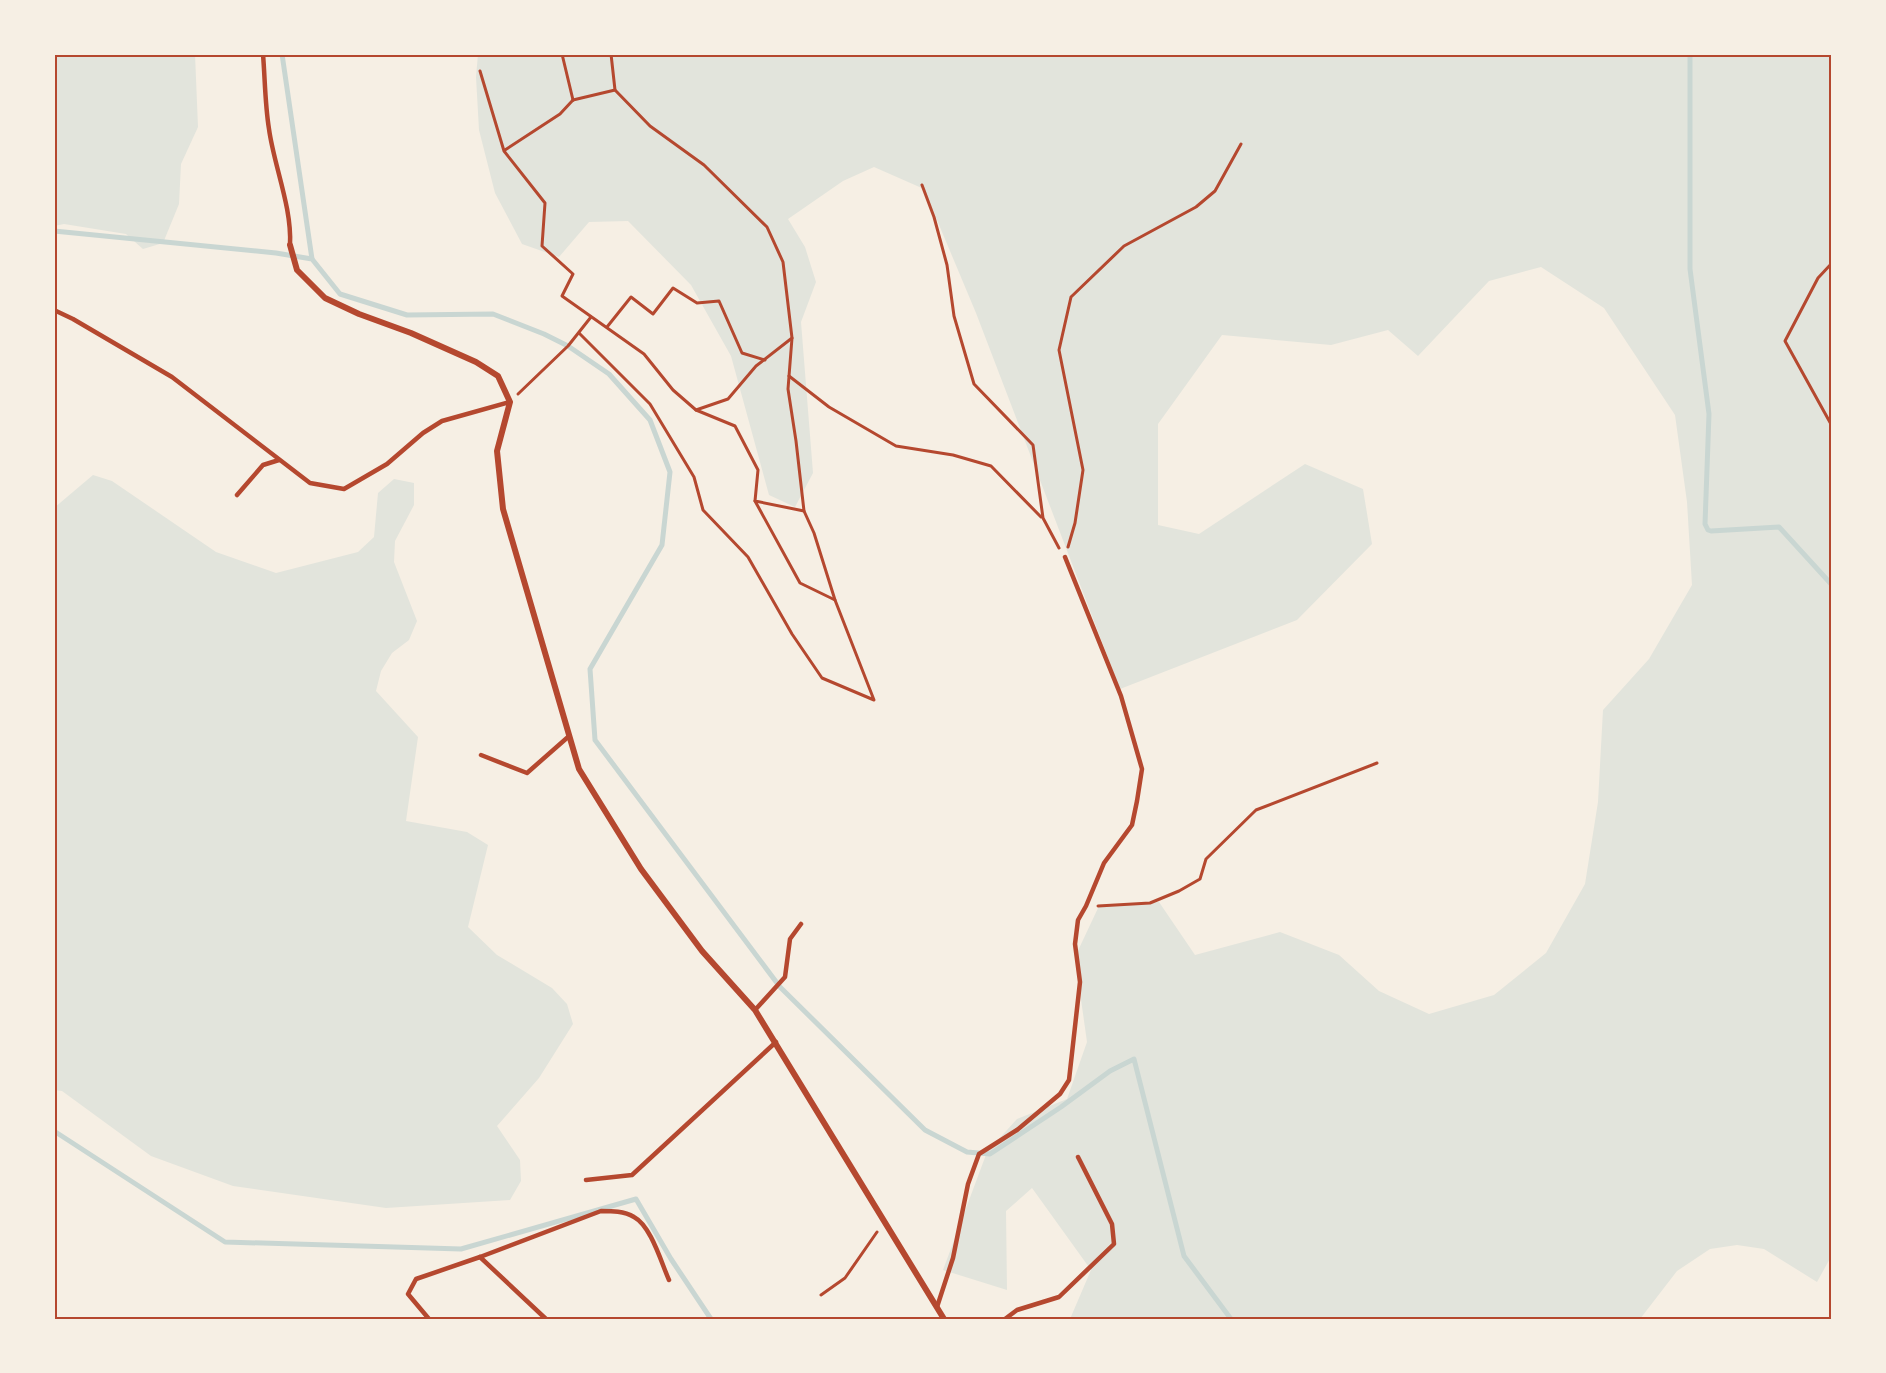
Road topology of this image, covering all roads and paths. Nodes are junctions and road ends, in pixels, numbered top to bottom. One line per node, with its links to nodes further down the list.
1 (263, 54): 10 (lane)
2 (562, 54): 6 (path)
3 (611, 54): 5 (path)
4 (480, 71): 8 (path)
5 (615, 90): 6 (path); 16 (path)
6 (573, 100): 8 (path)
7 (1241, 144): 27 (path)
8 (504, 151): 13 (path)
9 (922, 185): 26 (path)
10 (290, 244): 19 (street)
11 (1832, 263): 21 (path)
12 (54, 310): 22 (lane)
13 (591, 317): 14 (path); 15 (path)
14 (606, 328): 17 (path); 20 (path)
15 (579, 333): 19 (path); 28 (path)
16 (792, 338): 17 (path); 18 (path)
17 (765, 360): 20 (path)
18 (789, 376): 25 (path); 26 (path)
19 (510, 402): 22 (lane); 29 (street)
20 (696, 410): 24 (path)
21 (1832, 426)
22 (279, 460): 23 (lane)
23 (237, 495)
24 (755, 501): 25 (path); 28 (path)
25 (804, 511): 28 (path)
26 (1043, 518): 27 (path)
27 (1065, 557): 32 (lane)
28 (835, 600)
29 (568, 736): 30 (lane); 34 (street)
30 (481, 755)
31 (1377, 763): 32 (path)
32 (1086, 906): 42 (lane)
33 (801, 924): 34 (lane)
34 (755, 1010): 35 (street)
35 (776, 1042): 37 (lane); 38 (street)
36 (1078, 1157): 46 (lane)
37 (586, 1180)
38 (885, 1220): 41 (path); 42 (street)
39 (480, 1257): 40 (lane); 43 (lane); 44 (lane)
40 (669, 1280)
41 (821, 1295)
42 (937, 1307): 45 (street)
43 (429, 1319)
44 (546, 1319)
45 (944, 1319)
46 (1005, 1319)

